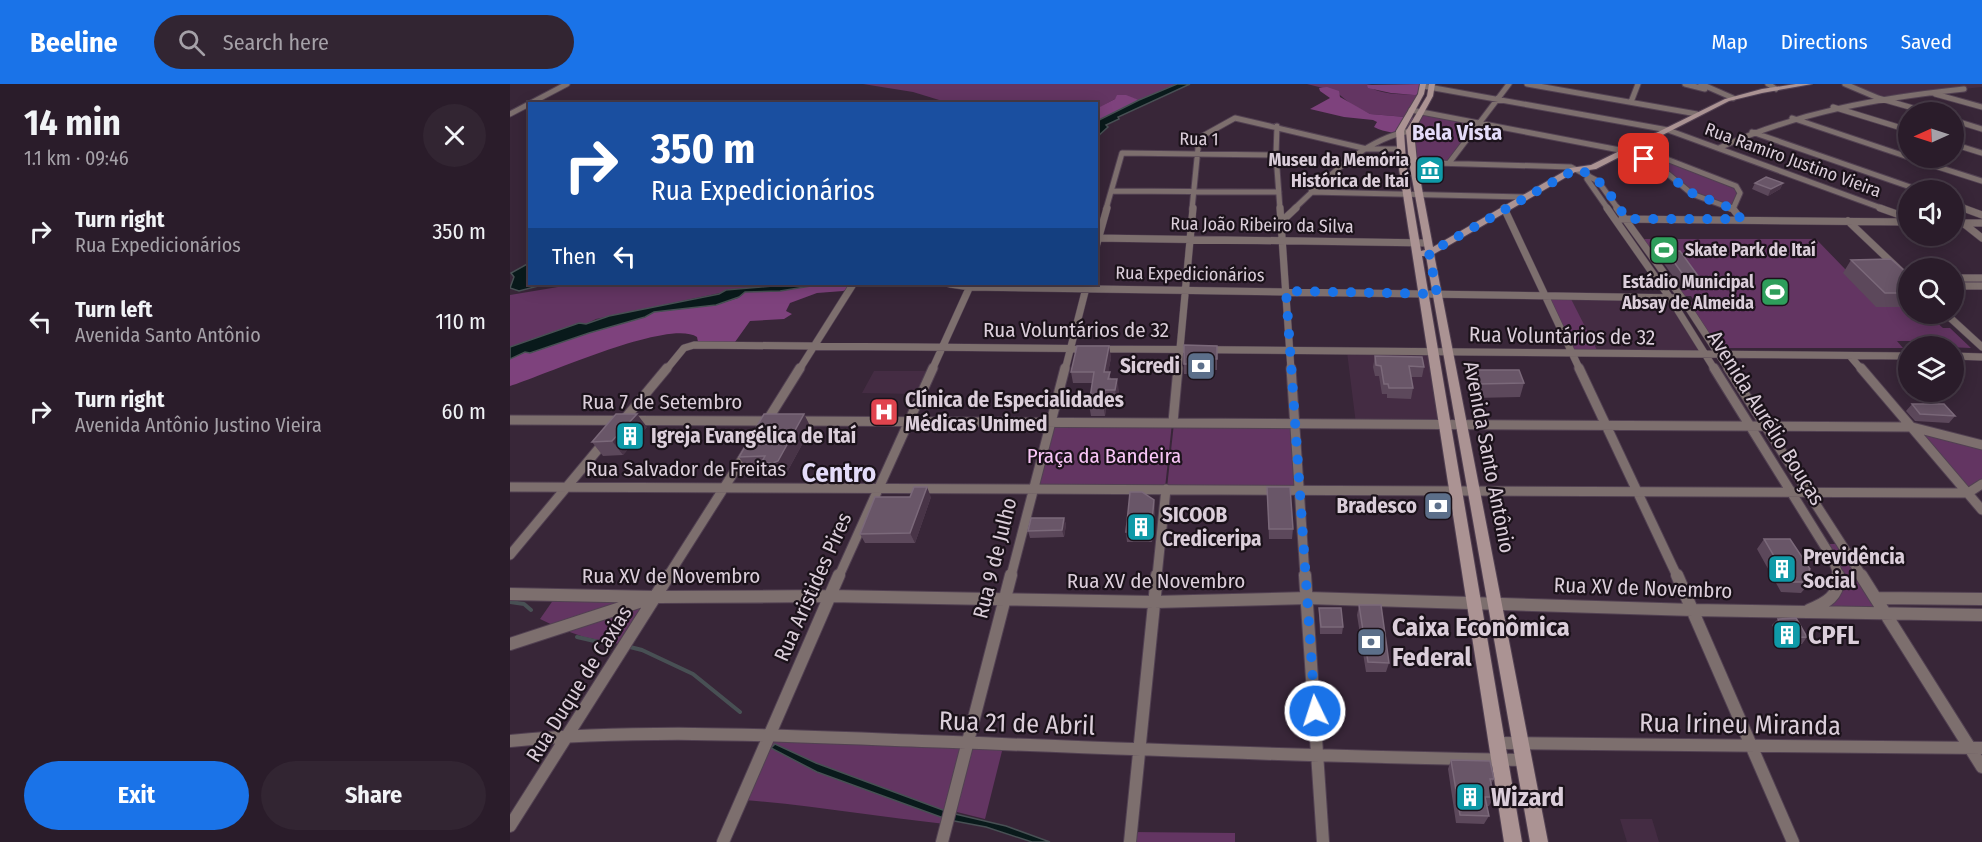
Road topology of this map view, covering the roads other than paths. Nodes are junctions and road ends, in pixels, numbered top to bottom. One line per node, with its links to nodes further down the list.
1 (567, 84): 20 (street)
2 (1509, 84): 19 (street)
3 (1527, 84): 14 (street)
4 (1573, 84): 14 (street)
5 (1638, 84): 21 (street)
6 (1686, 84): 16 (street)
7 (1701, 84): 16 (street)
8 (1809, 84): 11 (main road)
9 (1845, 84): 18 (street)
10 (1423, 85): 12 (street, Rua Ramiro Justino Vieira); 26 (main road, Avenida Santo Antônio)
11 (1771, 85): 16 (main road); 17 (main road)
12 (1434, 86): 19 (street, Rua Ramiro Justino Vieira); 27 (main road)
13 (1964, 89): 15 (street)
14 (1568, 91): 21 (street)
15 (1929, 92): 18 (street); 25 (street)
16 (1721, 93): 17 (street); 28 (main road)
17 (1733, 98): 30 (main road)
18 (1878, 98): 22 (street); 24 (street)
19 (1495, 101): 32 (street); 36 (street, Rua Ramiro Justino Vieira)
20 (533, 102)
21 (1631, 102): 28 (street)
22 (1898, 104)
23 (528, 105): 29 (street)
24 (1832, 107): 31 (street); 35 (street)
25 (1982, 107)
26 (1412, 110): 27 (street); 39 (main road, Avenida Santo Antônio)
27 (1421, 111): 32 (street); 40 (main road)
28 (1685, 112): 30 (street); 36 (main road)
29 (510, 114)
30 (1697, 114): 38 (main road)
31 (1792, 118): 41 (street); 48 (street)
32 (1479, 121): 44 (street); 54 (street)
33 (1964, 123): 37 (street)
34 (1277, 126): 46 (street); 50 (street); 51 (street)
35 (1898, 127)
36 (1652, 129): 38 (street, Rua Ramiro Justino Vieira); 44 (main road)
37 (1982, 129)
38 (1668, 130): 45 (street, Rua Ramiro Justino Vieira); 47 (main road)
39 (1400, 131): 40 (street); 43 (main road, Avenida Santo Antônio); 46 (street)
40 (1410, 132): 53 (main road, Avenida Santo Antônio)
41 (1752, 132): 45 (street); 59 (street)
42 (1964, 147): 49 (street)
43 (1400, 148): 46 (street); 52 (main road, Avenida Santo Antônio)
44 (1612, 148): 47 (street); 56 (main road)
45 (1719, 148): 70 (street, Rua Ramiro Justino Vieira)
46 (1367, 149): 63 (street)
47 (1625, 150): 56 (main road)
48 (1898, 153)
49 (1982, 153)
50 (1198, 154): 51 (street, Rua 1); 60 (street, Rua 1); 61 (street)
51 (1276, 155): 62 (street)
52 (1402, 162): 53 (street); 64 (main road, Avenida Santo Antônio)
53 (1413, 162): 54 (street); 65 (main road, Avenida Santo Antônio)
54 (1449, 163): 56 (street)
55 (1941, 168): 58 (street)
56 (1576, 169): 57 (street, Avenida Aurélio Bouças); 66 (main road)
57 (1589, 177): 71 (street, Avenida Aurélio Bouças); 72 (street, Avenida Aurélio Bouças)
58 (1982, 182)
59 (1898, 183)
60 (1111, 190): 61 (street); 80 (street)
61 (1195, 191): 62 (street); 82 (street)
62 (1279, 192): 77 (street)
63 (1311, 192): 64 (street); 77 (street)
64 (1406, 194): 65 (street); 84 (main road, Avenida Santo Antônio)
65 (1419, 194): 66 (street); 85 (main road, Avenida Santo Antônio)
66 (1524, 197): 67 (main road)
67 (1504, 208): 85 (main road); 98 (street)
68 (1733, 209): 68 (street); 73 (street)
69 (1964, 210): 76 (street)
70 (1898, 216)
71 (1616, 219): 72 (street); 99 (street, Avenida Aurélio Bouças)
72 (1627, 219): 73 (street); 100 (street, Avenida Aurélio Bouças)
73 (1741, 219): 75 (street)
74 (1898, 220): 75 (street)
75 (1848, 221): 86 (street)
76 (1982, 221): 78 (street)
77 (1281, 222): 83 (street)
78 (1964, 223)
79 (1964, 224): 81 (street)
80 (1098, 238): 82 (street, Rua João Ribeiro da Silva)
81 (1982, 238)
82 (1190, 239): 83 (street, Rua João Ribeiro da Silva); 94 (street)
83 (1283, 240): 84 (street, Rua João Ribeiro da Silva); 95 (street)
84 (1414, 248): 85 (main road); 96 (main road, Avenida Santo Antônio)
85 (1429, 248): 97 (main road, Avenida Santo Antônio)
86 (1898, 268)
87 (1964, 278): 88 (street)
88 (1982, 278)
89 (970, 285): 91 (street, Rua Expedicionários); 103 (street, Rua Aristides Pires)
90 (852, 286): 102 (street, Rua Duque de Caxias)
91 (1086, 286): 94 (street, Rua Expedicionários); 105 (street, Rua 9 de Julho)
92 (1964, 286): 93 (street)
93 (1982, 286)
94 (1185, 289): 95 (street, Rua Expedicionários); 106 (street)
95 (1286, 291): 96 (street, Rua Expedicionários); 107 (street)
96 (1422, 294): 97 (street, Rua Expedicionários); 108 (main road, Avenida Santo Antônio)
97 (1437, 294): 98 (street, Rua Expedicionários); 109 (main road, Avenida Santo Antônio)
98 (1546, 298): 99 (street, Rua Expedicionários); 110 (street)
99 (1670, 298): 100 (street, Rua Expedicionários); 111 (street, Avenida Aurélio Bouças)
100 (1682, 298): 112 (street, Avenida Aurélio Bouças)
101 (1957, 324): 104 (street)
102 (814, 346): 103 (street, Rua Voluntários de 32); 118 (street, Rua Voluntários de 32); 132 (street, Rua Duque de Caxias)
103 (942, 347): 105 (street, Rua Voluntários de 32); 121 (street, Rua Aristides Pires)
104 (1982, 347)
105 (1069, 348): 106 (street, Rua Voluntários de 32); 123 (street, Rua 9 de Julho)
106 (1179, 349): 107 (street, Rua Voluntários de 32); 122 (street)
107 (1290, 350): 108 (street, Rua Voluntários de 32); 124 (street)
108 (1432, 352): 109 (street, Rua Voluntários de 32); 125 (main road, Avenida Santo Antônio)
109 (1448, 352): 110 (street, Rua Voluntários de 32); 126 (main road, Avenida Santo Antônio)
110 (1573, 355): 111 (street, Rua Voluntários de 32); 127 (street)
111 (1706, 355): 112 (street, Rua Voluntários de 32); 129 (street, Avenida Aurélio Bouças)
112 (1719, 355): 113 (street, Rua Voluntários de 32); 130 (street, Avenida Aurélio Bouças)
113 (1850, 356): 114 (street, Rua Voluntários de 32); 128 (street)
114 (1898, 356)
115 (1964, 356): 116 (street)
116 (1982, 357)
117 (510, 420): 118 (street, Rua 7 de Setembro)
118 (623, 420): 131 (street); 132 (street, Rua 7 de Setembro)
119 (779, 421): 132 (street, Rua 7 de Setembro)
120 (790, 421): 121 (street)
121 (908, 422): 123 (street); 141 (street, Rua Aristides Pires)
122 (1173, 422): 123 (street); 124 (street)
123 (1050, 423): 142 (street, Rua 9 de Julho)
124 (1295, 424): 125 (street); 144 (street)
125 (1444, 426): 126 (street); 145 (main road, Avenida Santo Antônio)
126 (1462, 426): 127 (street); 146 (main road, Avenida Santo Antônio)
127 (1606, 427): 129 (street); 147 (street)
128 (1912, 427): 130 (street); 134 (street); 150 (street)
129 (1751, 428): 130 (street); 135 (street, Avenida Aurélio Bouças)
130 (1766, 428): 136 (street, Avenida Aurélio Bouças)
131 (616, 429)
132 (761, 430): 140 (street, Rua Duque de Caxias)
133 (609, 437): 139 (street)
134 (1982, 445)
135 (1770, 458): 136 (street); 148 (street, Avenida Aurélio Bouças)
136 (1785, 458): 149 (street, Avenida Aurélio Bouças)
137 (1982, 484): 150 (street)
138 (510, 487): 139 (street, Rua Salvador de Freitas)
139 (567, 487): 140 (street, Rua Salvador de Freitas); 154 (street)
140 (724, 487): 141 (street, Rua Salvador de Freitas); 157 (street, Rua Duque de Caxias)
141 (878, 487): 142 (street, Rua Salvador de Freitas); 156 (street, Rua Aristides Pires)
142 (1033, 488): 143 (street, Rua Salvador de Freitas); 160 (street, Rua 9 de Julho)
143 (1166, 489): 144 (street, Rua Salvador de Freitas); 162 (street)
144 (1299, 490): 145 (street, Rua Salvador de Freitas); 158 (street)
145 (1456, 491): 146 (street, Rua Salvador de Freitas); 163 (main road, Avenida Santo Antônio)
146 (1474, 491): 147 (street, Rua Salvador de Freitas); 164 (main road, Avenida Santo Antônio)
147 (1637, 491): 148 (street, Rua Salvador de Freitas); 165 (street)
148 (1791, 491): 149 (street, Rua Salvador de Freitas); 152 (street, Avenida Aurélio Bouças)
149 (1807, 492): 150 (street, Rua Salvador de Freitas); 153 (street, Avenida Aurélio Bouças)
150 (1968, 493): 151 (street)
151 (1982, 510)
152 (1823, 542): 153 (street); 166 (street, Avenida Aurélio Bouças)
153 (1841, 543): 159 (street, Avenida Aurélio Bouças)
154 (510, 555)
155 (510, 594): 157 (street, Rua XV de Novembro)
156 (830, 596): 157 (street, Rua XV de Novembro); 160 (street, Rua XV de Novembro); 171 (street, Rua Aristides Pires)
157 (656, 597): 169 (street); 170 (street, Rua Duque de Caxias)
158 (1308, 598): 162 (street, Rua XV de Novembro); 163 (street, Rua XV de Novembro); 179 (street)
159 (1876, 598): 161 (street); 167 (street, Avenida Aurélio Bouças)
160 (1005, 600): 162 (street, Rua XV de Novembro); 175 (street, Rua 9 de Julho)
161 (1982, 600)
162 (1154, 602): 178 (street)
163 (1474, 602): 164 (street, Rua XV de Novembro); 173 (main road, Avenida Santo Antônio)
164 (1494, 602): 165 (street, Rua XV de Novembro); 174 (main road, Avenida Santo Antônio)
165 (1693, 610): 166 (street, Rua XV de Novembro); 176 (street)
166 (1803, 611): 167 (street, Rua XV de Novembro)
167 (1887, 614): 168 (street, Rua XV de Novembro); 177 (street, Avenida Aurélio Bouças)
168 (1982, 615)
169 (510, 644)
170 (570, 734): 171 (street, Rua 21 de Abril); 172 (street, Rua 21 de Abril); 183 (street, Rua Duque de Caxias)
171 (768, 737): 175 (street, Rua 21 de Abril); 184 (street, Rua Aristides Pires)
172 (510, 741)
173 (1497, 742): 174 (street, Rua Irineu Miranda); 180 (main road, Avenida Santo Antônio)
174 (1520, 743): 176 (street, Rua Irineu Miranda); 181 (main road, Avenida Santo Antônio)
175 (969, 744): 178 (street, Rua 21 de Abril); 185 (street, Rua 9 de Julho)
176 (1753, 747): 177 (street, Rua Irineu Miranda); 190 (street)
177 (1977, 748): 182 (street, Avenida Aurélio Bouças)
178 (1139, 750): 179 (street, Rua 21 de Abril); 186 (street)
179 (1318, 757): 180 (street, Rua 21 de Abril); 187 (street)
180 (1499, 759): 181 (street, Rua 21 de Abril); 188 (main road, Avenida Santo Antônio)
181 (1523, 760): 189 (main road, Avenida Santo Antônio)
182 (1982, 766)
183 (510, 826)
184 (723, 842)
185 (942, 842)
186 (1130, 842)
187 (1323, 842)
188 (1513, 842)
189 (1539, 842)
190 (1793, 842)

